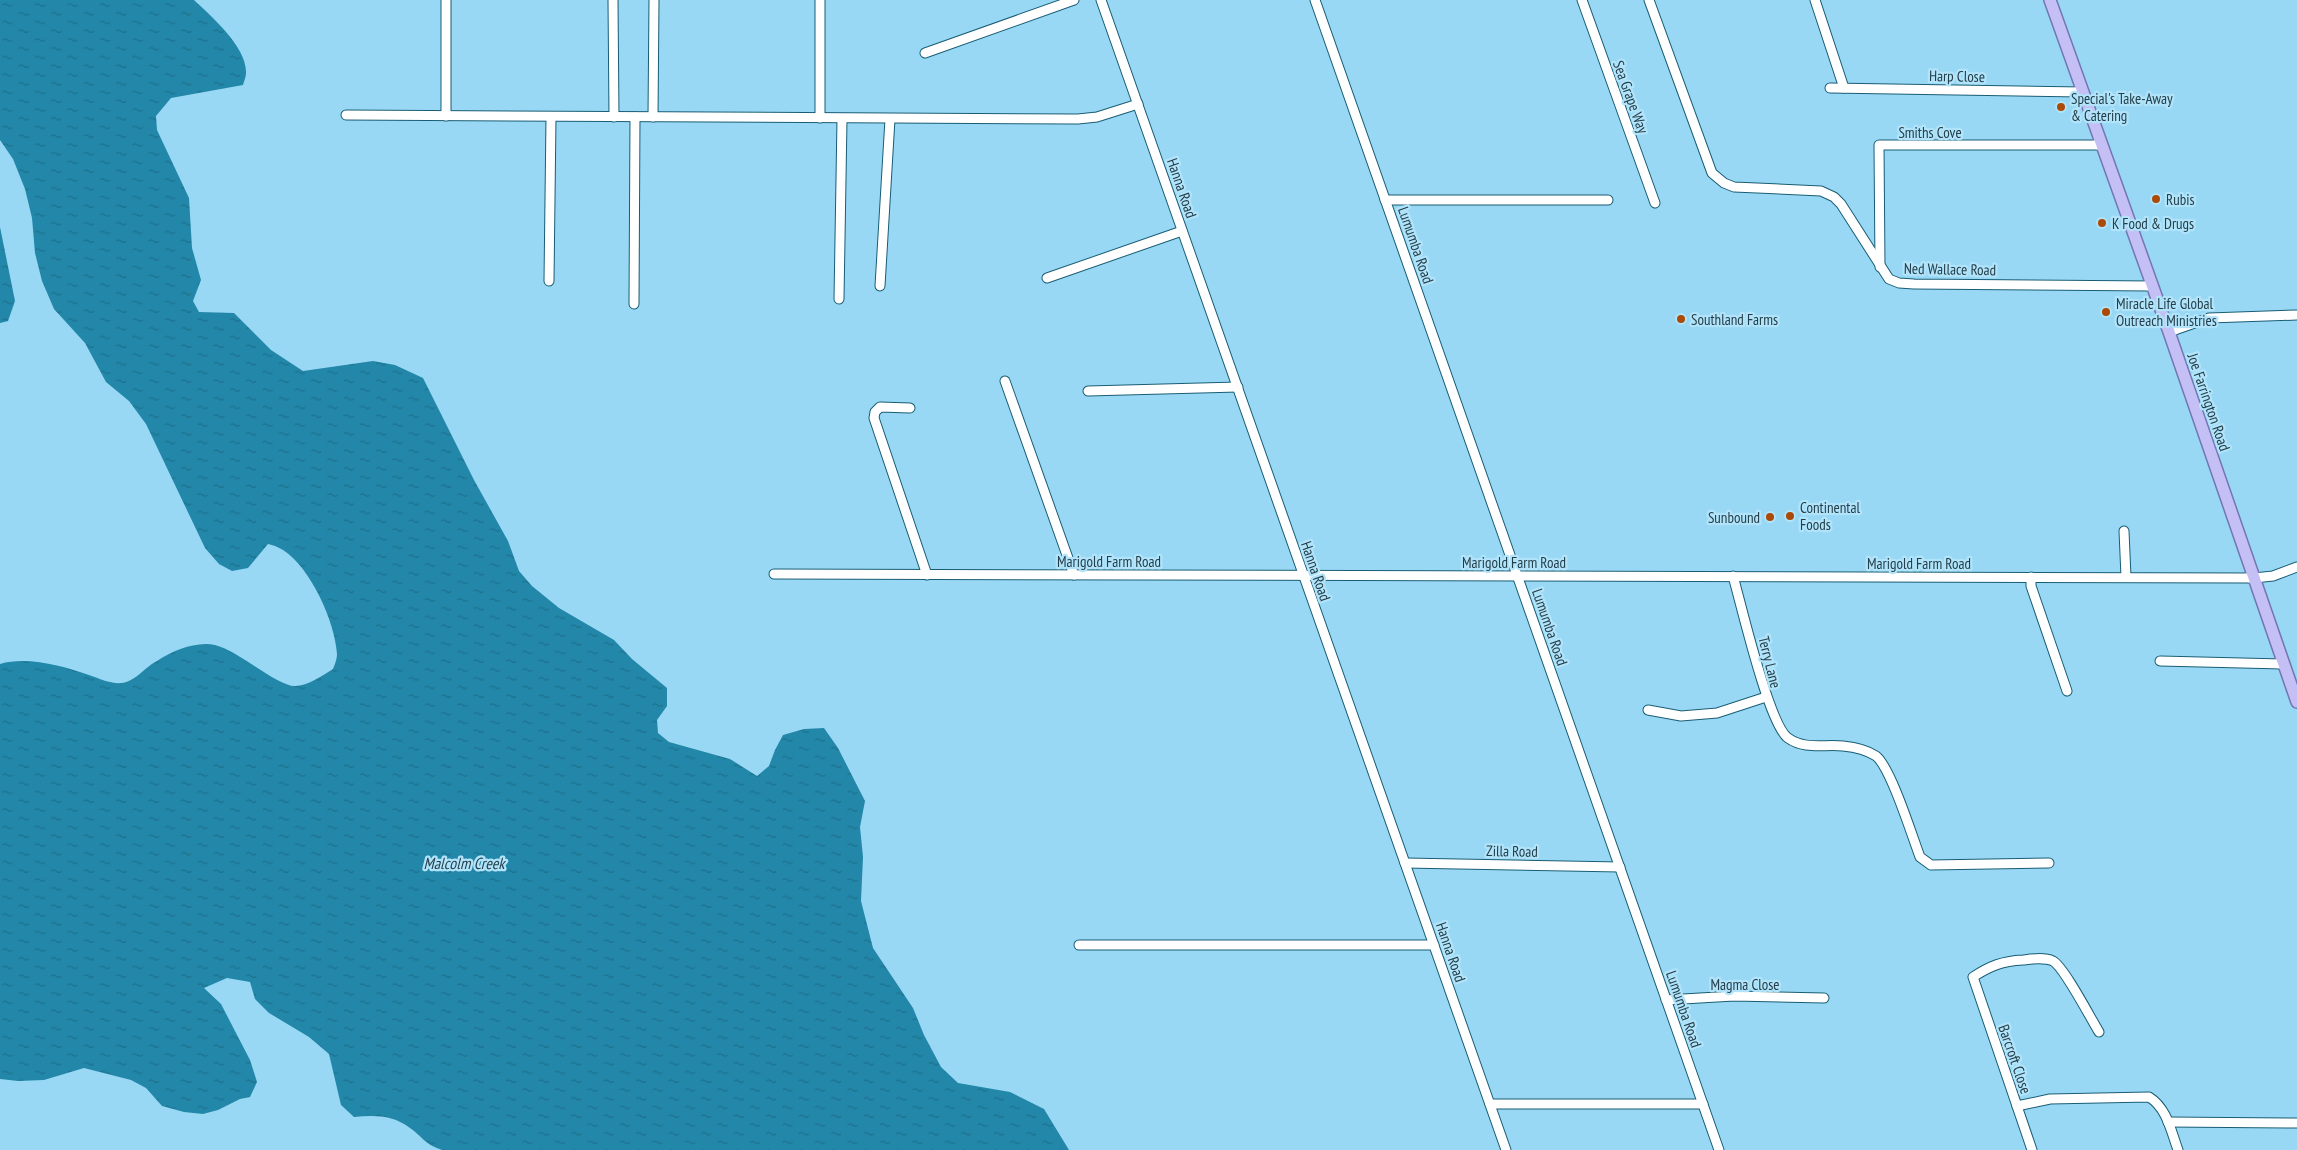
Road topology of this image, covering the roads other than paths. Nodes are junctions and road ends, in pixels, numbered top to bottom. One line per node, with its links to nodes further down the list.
1 (446, 0): 18 (street)
2 (613, 0): 20 (street)
3 (654, 0): 22 (street)
4 (820, 0): 23 (street)
5 (1074, 0): 12 (street)
6 (1101, 0): 16 (street, Hanna Road)
7 (1315, 0): 27 (street, Lumumba Road)
8 (1582, 0): 29 (street, Sea Grape Way)
9 (1649, 0): 31 (street, Ned Wallace Road)
10 (1815, 0): 14 (street)
11 (2050, 0): 15 (main road, Joe Farrington Road)
12 (925, 53)
13 (1830, 88): 14 (street, Harp Close)
14 (1844, 88): 15 (street, Harp Close)
15 (2083, 92): 26 (main road, Joe Farrington Road)
16 (1138, 104): 25 (street); 30 (street, Hanna Road)
17 (346, 115): 18 (street)
18 (446, 116): 19 (street)
19 (551, 117): 20 (street); 33 (street)
20 (614, 117): 21 (street)
21 (635, 117): 22 (street); 37 (street)
22 (654, 117): 23 (street)
23 (820, 118): 24 (street)
24 (842, 119): 25 (street); 36 (street)
25 (890, 119): 34 (street)
26 (2102, 145): 31 (street, Smiths Cove); 35 (main road, Joe Farrington Road)
27 (1385, 200): 28 (street); 50 (street, Lumumba Road)
28 (1608, 200)
29 (1655, 203)
30 (1182, 230): 32 (street); 41 (street, Hanna Road)
31 (1880, 267): 35 (street, Ned Wallace Road)
32 (1047, 278)
33 (549, 281)
34 (880, 286)
35 (2152, 286): 39 (main road, Joe Farrington Road)
36 (839, 299)
37 (634, 304)
38 (2297, 315): 39 (street)
39 (2169, 332): 54 (main road, Joe Farrington Road)
40 (1006, 381): 48 (street)
41 (1238, 387): 42 (street); 49 (street, Hanna Road)
42 (1088, 391)
43 (910, 408): 47 (street)
44 (2124, 531): 53 (street)
45 (2297, 567): 54 (street, Marigold Farm Road)
46 (774, 574): 47 (street, Marigold Farm Road)
47 (927, 574): 48 (street, Marigold Farm Road)
48 (1074, 575): 49 (street, Marigold Farm Road)
49 (1303, 575): 50 (street, Marigold Farm Road); 61 (street, Hanna Road)
50 (1518, 576): 51 (street, Marigold Farm Road); 63 (street, Lumumba Road)
51 (1733, 576): 52 (street, Marigold Farm Road); 58 (street, Terry Lane)
52 (2030, 577): 53 (street, Marigold Farm Road); 57 (street)
53 (2126, 577): 54 (street, Marigold Farm Road)
54 (2254, 578): 56 (main road, Joe Farrington Road)
55 (2160, 661): 56 (street)
56 (2283, 664): 59 (main road, Joe Farrington Road)
57 (2066, 691)
58 (1766, 697): 60 (street, Terry Lane); 62 (street)
59 (2297, 702)
60 (1648, 710)
61 (1405, 863): 63 (street, Zilla Road); 65 (street, Hanna Road)
62 (2049, 863)
63 (1620, 867): 67 (street, Lumumba Road)
64 (1079, 945): 65 (street)
65 (1434, 945): 69 (street, Hanna Road)
66 (1824, 998): 67 (street, Magma Close)
67 (1666, 1000): 70 (street, Lumumba Road)
68 (2099, 1032): 71 (street, Barcroft Close)
69 (1490, 1104): 70 (street); 74 (street, Hanna Road)
70 (1703, 1104): 75 (street, Lumumba Road)
71 (2017, 1106): 72 (street); 76 (street, Barcroft Close)
72 (2168, 1122): 73 (street); 77 (street)
73 (2297, 1123)
74 (1506, 1150)
75 (1719, 1150)
76 (2032, 1150)
77 (2178, 1150)

